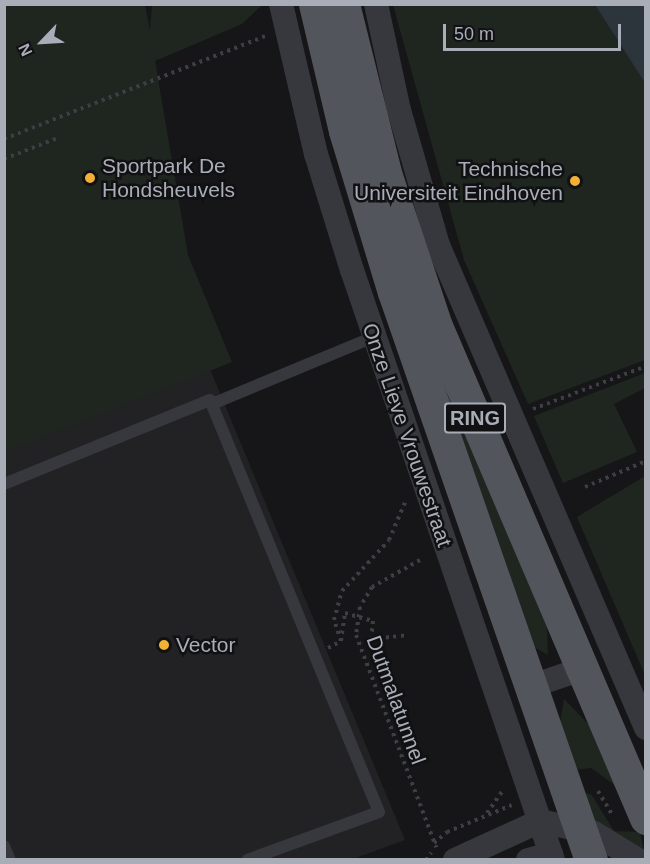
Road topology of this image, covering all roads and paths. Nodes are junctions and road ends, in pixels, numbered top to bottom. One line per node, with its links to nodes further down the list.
1 (281, 4): 5 (street, Onze Lieve Vrouwestraat)
2 (315, 4): 21 (main road, Onze Lieve Vrouwestraat / RING)
3 (343, 4): 20 (main road, RING)
4 (376, 4): 12 (street)
5 (285, 29): 7 (path); 9 (street, Onze Lieve Vrouwestraat)
6 (58, 138): 8 (path)
7 (4, 139)
8 (4, 159)
9 (374, 336): 11 (lane); 23 (street, Onze Lieve Vrouwestraat)
10 (645, 366): 12 (path)
11 (212, 404): 14 (lane); 30 (lane)
12 (510, 418): 22 (street)
13 (645, 461): 15 (path)
14 (4, 484)
15 (585, 487)
16 (407, 497): 18 (path)
17 (420, 560): 18 (path, Dutmalatunnel)
18 (357, 616): 19 (path); 23 (path, Dutmalatunnel)
19 (408, 635)
20 (582, 669): 21 (street); 24 (main road, RING)
21 (532, 686): 26 (main road, Onze Lieve Vrouwestraat / RING)
22 (645, 728)
23 (532, 798): 25 (street, Onze Lieve Vrouwestraat)
24 (645, 818)
25 (540, 821): 26 (street); 28 (street, Onze Lieve Vrouwestraat); 31 (street)
26 (581, 829): 32 (main road, Onze Lieve Vrouwestraat / RING); 33 (street)
27 (4, 846): 29 (lane)
28 (544, 858)
29 (10, 860)
30 (247, 860)
31 (456, 860)
32 (591, 860)
33 (638, 860)

